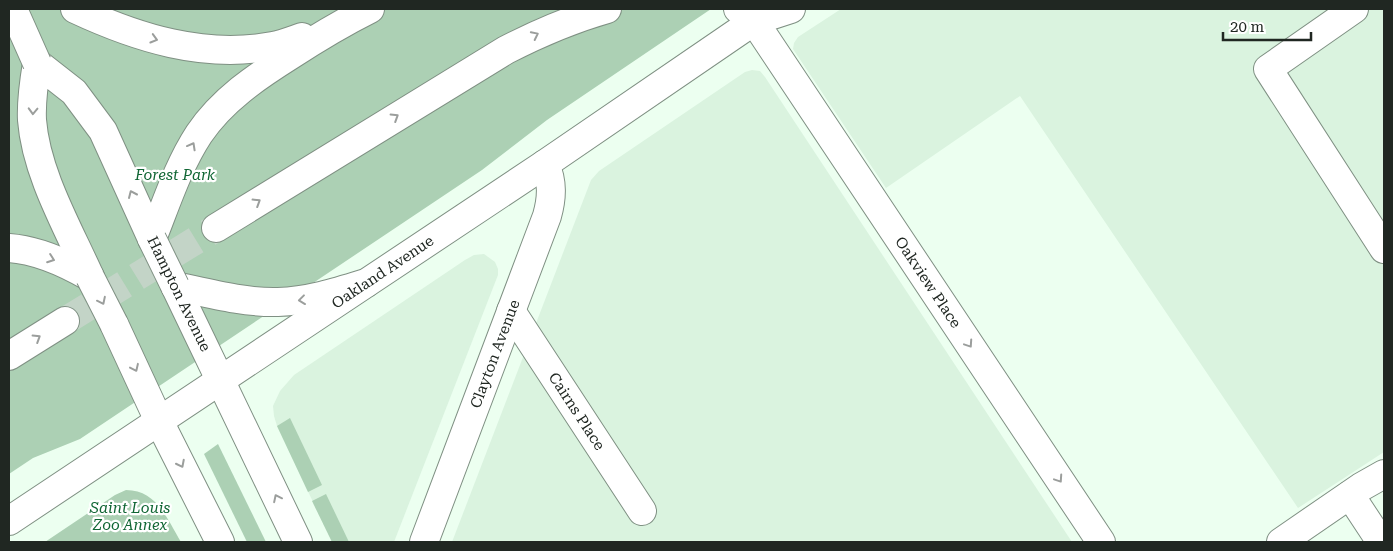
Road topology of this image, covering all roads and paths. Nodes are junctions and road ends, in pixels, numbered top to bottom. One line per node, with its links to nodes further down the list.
1 (14, 9): 7 (main road); 10 (main road, Hampton Avenue, bridge)
2 (75, 9): 9 (main road, one-way to 9)
3 (370, 9): 9 (main road)
4 (607, 9): 12 (main road, one-way to 4)
5 (791, 9): 8 (main road, Oakland Avenue)
6 (1354, 9): 15 (main road)
7 (9, 13)
8 (753, 13): 11 (main road, Oakland Avenue); 31 (main road, Oakview Place, one-way to 31)
9 (338, 25): 13 (main road, one-way to 9)
10 (37, 63): 13 (main road, Hampton Avenue, one-way to 10); 16 (main road, one-way to 16)
11 (545, 164): 17 (main road, Oakland Avenue); 19 (main road, Clayton Avenue)
12 (216, 228)
13 (152, 239): 18 (main road, Hampton Avenue, bridge)
14 (9, 248): 16 (main road, one-way to 16)
15 (1384, 249)
16 (90, 277): 23 (main road, one-way to 23, bridge)
17 (366, 283): 18 (main road, one-way to 18); 22 (main road, Oakland Avenue)
18 (175, 286): 22 (main road, Hampton Avenue)
19 (512, 311): 26 (main road, Cairns Place); 30 (main road, Clayton Avenue)
20 (65, 321): 21 (main road, one-way to 20)
21 (9, 356)
22 (220, 380): 23 (main road, Oakland Avenue); 29 (main road, Hampton Avenue, one-way to 22)
23 (159, 421): 27 (main road, Oakland Avenue); 28 (main road, one-way to 28)
24 (1384, 474): 25 (main road)
25 (1350, 495): 32 (main road); 33 (main road)
26 (642, 511)
27 (9, 521)
28 (220, 542)
29 (298, 542)
30 (424, 542)
31 (1101, 542)
32 (1281, 542)
33 (1381, 542)

